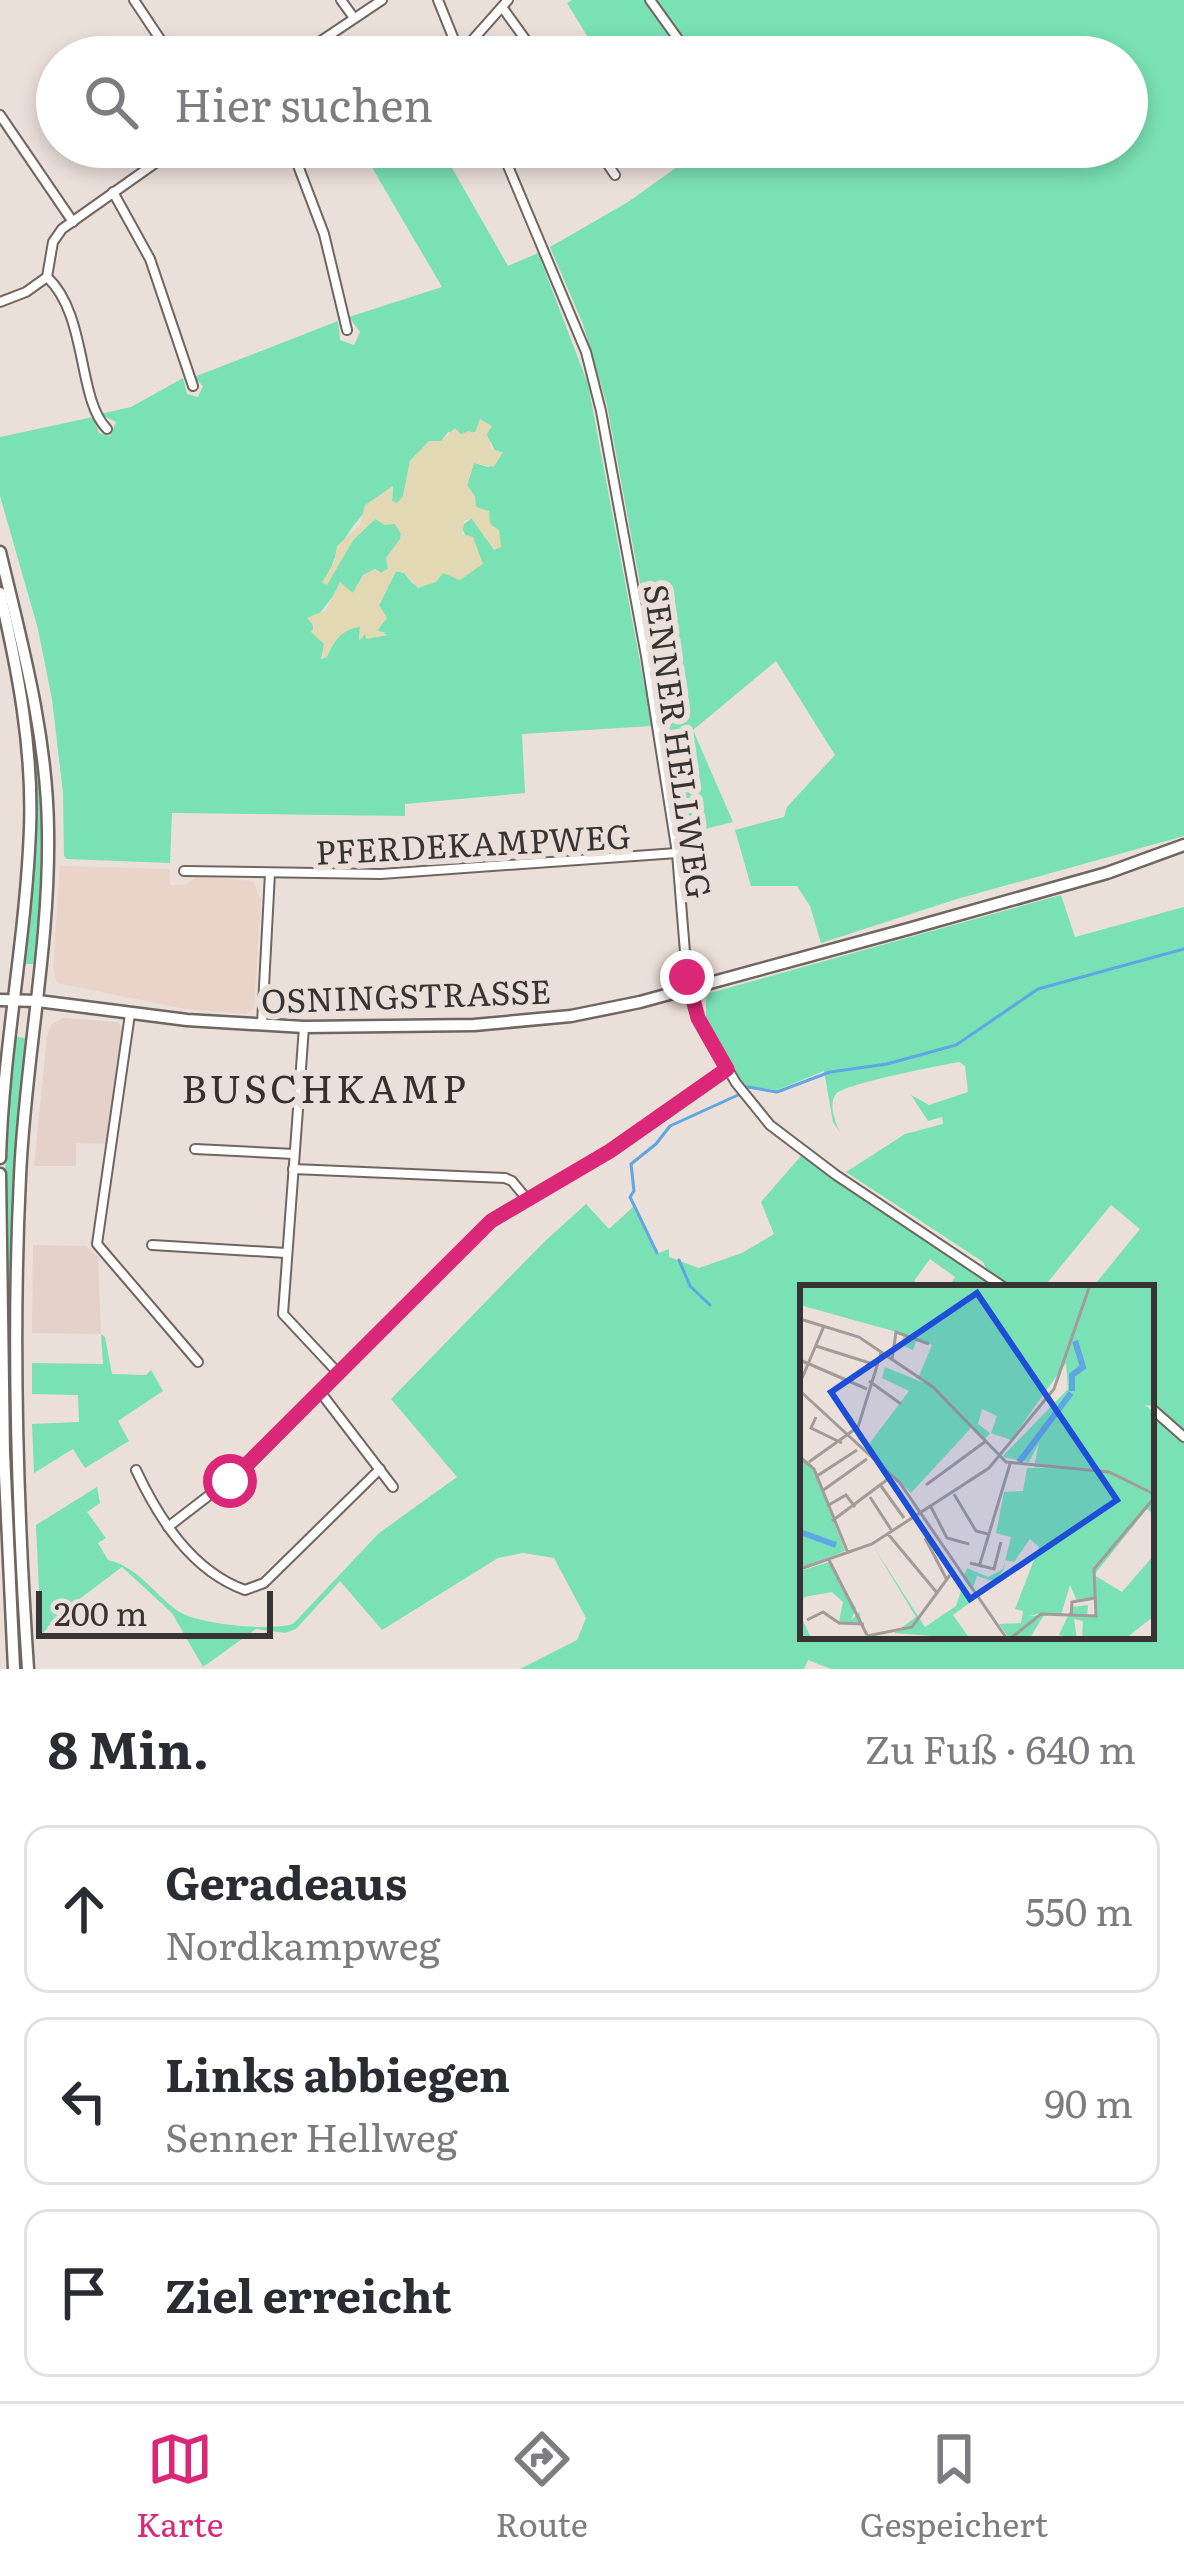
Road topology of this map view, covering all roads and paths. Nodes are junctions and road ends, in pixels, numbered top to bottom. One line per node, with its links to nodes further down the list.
1 (134, 0): 8 (street)
2 (340, 0): 7 (street)
3 (382, 0): 7 (street)
4 (438, 0): 10 (street)
5 (650, 0): 13 (street)
6 (505, 4): 11 (street); 12 (street)
7 (354, 18): 9 (street)
8 (158, 36)
9 (328, 36)
10 (453, 36)
11 (477, 36)
12 (525, 36)
13 (676, 36)
14 (0, 115): 16 (street)
15 (36, 168): 23 (street)
16 (36, 168)
17 (147, 168): 22 (street)
18 (299, 168): 26 (street)
19 (509, 168): 32 (street, SENNER HELLWEG)
20 (610, 168): 21 (street)
21 (615, 175)
22 (112, 192): 23 (street); 27 (street)
23 (73, 222): 24 (street)
24 (47, 277): 25 (street); 28 (street)
25 (0, 302)
26 (346, 330)
27 (193, 386)
28 (107, 429)
29 (0, 552): 37 (main road)
30 (0, 592): 36 (main road)
31 (1184, 845): 35 (main road, OSNINGSTRASSE)
32 (677, 853): 34 (street, PFERDEKAMPWEG); 35 (street, SENNER HELLWEG)
33 (184, 871): 34 (street, PFERDEKAMPWEG)
34 (270, 873): 39 (street, PFERDEKAMPWEG)
35 (690, 989): 40 (main road, OSNINGSTRASSE); 41 (street, SENNER HELLWEG)
36 (6, 1000): 37 (main road, OSNINGSTRASSE); 44 (main road)
37 (38, 1001): 38 (main road, OSNINGSTRASSE); 61 (main road)
38 (130, 1014): 39 (main road, OSNINGSTRASSE); 51 (street)
39 (262, 1026): 40 (main road, OSNINGSTRASSE)
40 (304, 1027): 43 (street)
41 (727, 1069): 47 (street); 50 (street, SENNER HELLWEG)
42 (195, 1149): 43 (street)
43 (294, 1154): 45 (street)
44 (0, 1158)
45 (293, 1169): 47 (street); 49 (street)
46 (0, 1174): 60 (main road)
47 (527, 1199): 52 (street)
48 (152, 1245): 49 (street)
49 (286, 1253): 52 (street)
50 (1001, 1285)
51 (198, 1362)
52 (339, 1374): 53 (street)
53 (321, 1393): 56 (street); 59 (street)
54 (1154, 1411): 55 (street)
55 (1184, 1436)
56 (380, 1469): 58 (street); 59 (street)
57 (136, 1470): 59 (street)
58 (394, 1487)
59 (168, 1527)
60 (14, 1669)
61 (28, 1669)

